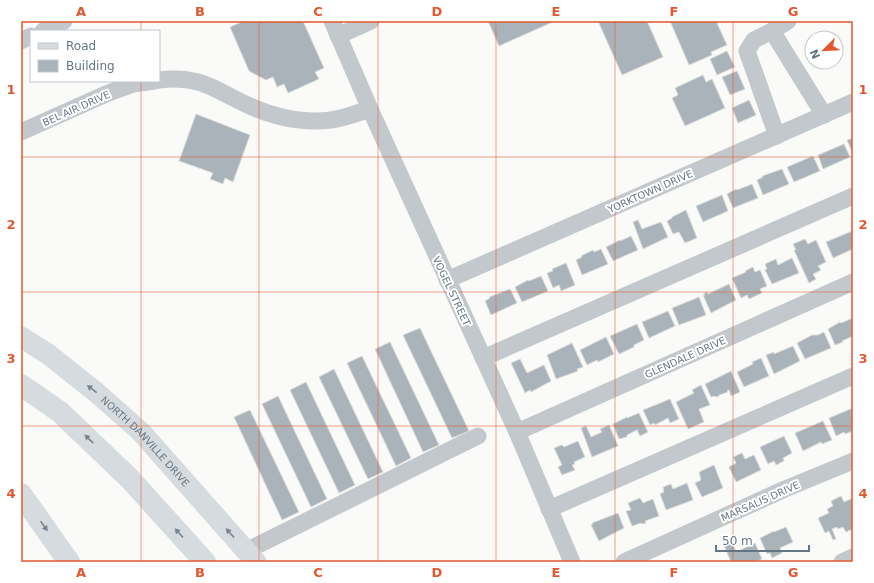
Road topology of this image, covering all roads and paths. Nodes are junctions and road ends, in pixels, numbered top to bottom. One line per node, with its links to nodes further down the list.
1 (64, 21): 5 (street)
2 (371, 21): 4 (street)
3 (788, 21): 6 (street)
4 (335, 28): 12 (street, VOGEL STREET)
5 (45, 30)
6 (772, 31): 13 (street); 15 (street)
7 (30, 36): 8 (street)
8 (21, 41)
9 (160, 80): 12 (street)
10 (148, 82): 14 (street, BEL AIR DRIVE)
11 (853, 102): 13 (street, YORKTOWN DRIVE)
12 (370, 109): 17 (street, VOGEL STREET)
13 (824, 115): 15 (street, YORKTOWN DRIVE)
14 (21, 132)
15 (777, 136): 17 (street, YORKTOWN DRIVE)
16 (853, 196): 20 (street)
17 (447, 280): 20 (street, VOGEL STREET)
18 (853, 282): 23 (street, GLENDALE DRIVE)
19 (21, 337): 28 (main road, NORTH DANVILLE DRIVE, one-way to 19)
20 (483, 358): 23 (street, VOGEL STREET)
21 (853, 376): 27 (street)
22 (21, 385): 31 (highway, one-way to 22)
23 (516, 432): 27 (street, VOGEL STREET)
24 (478, 436): 28 (street)
25 (853, 461): 33 (street, MARSALIS DRIVE)
26 (21, 494): 30 (highway, one-way to 30)
27 (549, 508): 32 (street, VOGEL STREET)
28 (251, 556)
29 (853, 557): 34 (street)
30 (69, 562)
31 (205, 562)
32 (572, 562)
33 (624, 562)
34 (842, 562)

